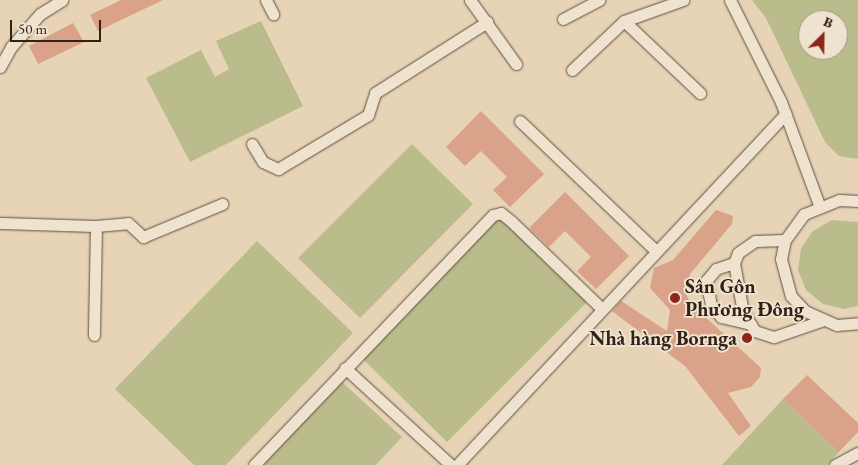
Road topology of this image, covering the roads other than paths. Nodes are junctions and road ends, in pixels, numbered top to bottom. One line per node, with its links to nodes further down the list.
1 (62, 0): 12 (street)
2 (266, 0): 7 (street)
3 (470, 0): 10 (street)
4 (599, 0): 8 (street)
5 (683, 0): 9 (street)
6 (730, 0): 15 (street)
7 (273, 14)
8 (563, 20)
9 (624, 21): 13 (street); 14 (street)
10 (486, 22): 11 (street); 17 (street)
11 (516, 64)
12 (0, 67)
13 (572, 70)
14 (700, 93)
15 (786, 114): 20 (street); 24 (street)
16 (520, 121): 24 (street)
17 (252, 144)
18 (858, 201): 20 (street)
19 (222, 204): 22 (street)
20 (819, 205): 23 (street)
21 (0, 223): 22 (street)
22 (96, 226): 30 (street)
23 (785, 240): 25 (street); 27 (street)
24 (656, 251): 26 (street)
25 (734, 262): 28 (street); 28 (street)
26 (602, 309): 31 (street); 35 (street)
27 (821, 321): 28 (street); 29 (street)
28 (748, 323)
29 (858, 323)
30 (94, 335)
31 (345, 368): 33 (street); 34 (street)
32 (858, 453): 36 (street)
33 (254, 465)
34 (451, 465)
35 (457, 465)
36 (835, 465)

